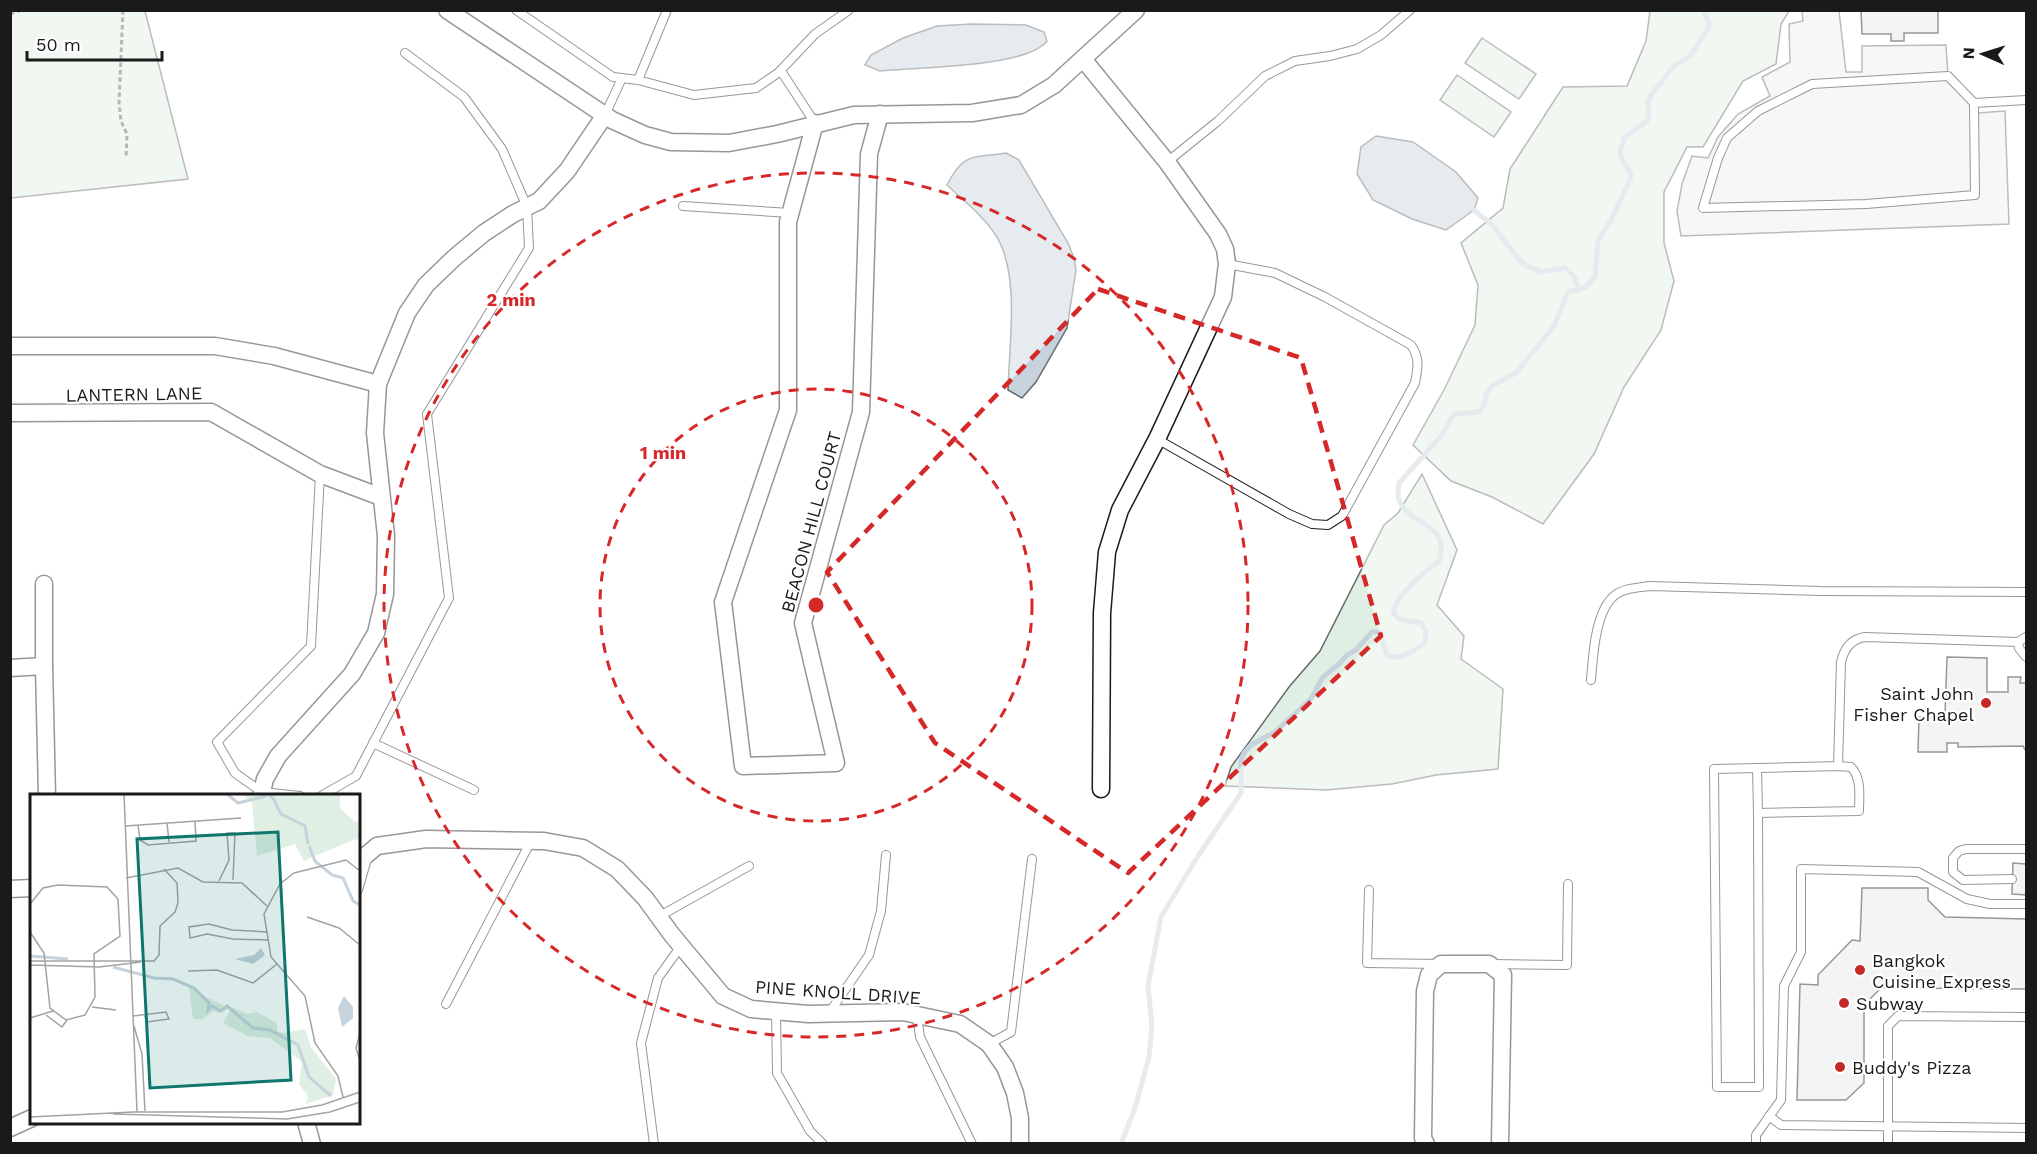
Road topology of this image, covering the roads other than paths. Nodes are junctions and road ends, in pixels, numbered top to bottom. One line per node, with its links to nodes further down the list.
1 (447, 10): 15 (street)
2 (516, 10): 10 (lane)
3 (667, 10): 11 (lane)
4 (849, 10): 9 (lane)
5 (1136, 10): 8 (street)
6 (1410, 10): 17 (lane)
7 (405, 53): 19 (lane)
8 (1083, 59): 14 (street); 17 (street)
9 (781, 71): 11 (lane); 16 (lane)
10 (622, 78): 11 (lane); 15 (lane)
11 (638, 80)
12 (2026, 100): 13 (lane)
13 (1974, 103): 13 (lane)
14 (880, 114): 16 (street); 20 (street, BEACON HILL COURT)
15 (605, 115): 16 (street); 19 (street)
16 (815, 123): 20 (street, BEACON HILL COURT)
17 (1167, 162): 21 (street)
18 (683, 206): 20 (lane)
19 (527, 207): 23 (street); 36 (lane)
20 (790, 213)
21 (1227, 264): 25 (street); 25 (lane)
22 (10, 346): 23 (street)
23 (378, 384): 27 (street)
24 (10, 413): 26 (street, LANTERN LANE)
25 (1157, 439): 39 (street)
26 (320, 474): 27 (street, LANTERN LANE); 42 (lane)
27 (381, 497): 42 (street)
28 (44, 584): 33 (street)
29 (2026, 592): 35 (lane)
30 (2026, 637): 31 (lane)
31 (2018, 642): 32 (lane); 37 (lane)
32 (2026, 657)
33 (44, 666): 34 (street); 41 (street)
34 (10, 668)
35 (1590, 680)
36 (373, 743): 40 (lane); 43 (lane)
37 (1838, 766): 38 (lane); 44 (lane)
38 (1757, 768): 44 (lane); 44 (lane)
39 (1101, 789)
40 (474, 790)
41 (47, 794)
42 (262, 794)
43 (323, 794)
44 (1758, 813)
45 (531, 841): 48 (street, PINE KNOLL DRIVE); 58 (street, PINE KNOLL DRIVE); 62 (lane)
46 (2026, 849): 52 (lane)
47 (886, 855): 64 (lane)
48 (364, 857): 51 (lane)
49 (1032, 859): 67 (lane)
50 (749, 866): 58 (lane)
51 (360, 879)
52 (2012, 879)
53 (1568, 884): 61 (lane)
54 (30, 888): 55 (street)
55 (10, 890)
56 (1369, 890): 60 (lane)
57 (2026, 904): 68 (lane)
58 (658, 917): 59 (street, PINE KNOLL DRIVE)
59 (681, 946): 63 (street, PINE KNOLL DRIVE); 75 (lane)
60 (1441, 964): 61 (street); 79 (street)
61 (1489, 964): 80 (street)
62 (446, 1004)
63 (777, 1011): 64 (street, PINE KNOLL DRIVE); 76 (lane)
64 (828, 1013): 65 (street, PINE KNOLL DRIVE)
65 (917, 1015): 67 (street, PINE KNOLL DRIVE); 77 (lane)
66 (2026, 1017): 71 (lane)
67 (989, 1044): 78 (street, PINE KNOLL DRIVE)
68 (1769, 1116): 71 (lane); 81 (lane)
69 (30, 1119): 72 (street)
70 (307, 1124): 74 (street)
71 (1888, 1127): 73 (lane); 82 (lane)
72 (10, 1128)
73 (2026, 1128)
74 (312, 1143)
75 (654, 1143)
76 (823, 1143)
77 (972, 1143)
78 (1020, 1143)
79 (1426, 1143)
80 (1500, 1143)
81 (1756, 1143)
82 (1888, 1143)

